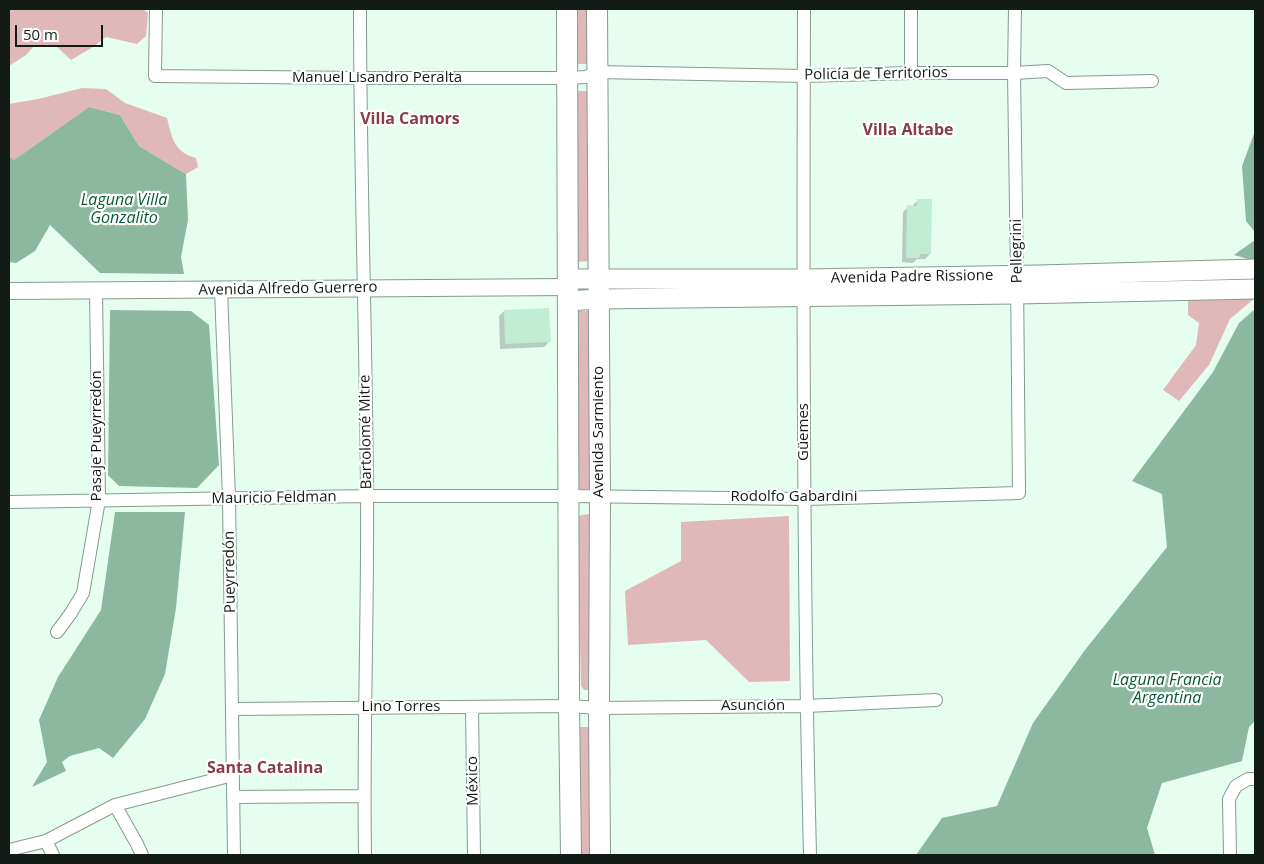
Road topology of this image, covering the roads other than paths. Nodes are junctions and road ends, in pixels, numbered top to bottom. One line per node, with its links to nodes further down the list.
1 (156, 9): 12 (street, Manuel Lisandro Peralta)
2 (360, 9): 12 (street, Bartolomé Mitre)
3 (568, 9): 13 (main road, Avenida Sarmiento)
4 (597, 9): 8 (main road, Avenida Sarmiento)
5 (804, 9): 11 (street, Güemes)
6 (912, 9): 9 (street)
7 (1015, 9): 10 (street, Pellegrini)
8 (597, 72): 11 (street, Policía de Territorios); 13 (street, Manuel Lisandro Peralta); 17 (main road, Avenida Sarmiento)
9 (911, 73): 10 (street, Policía de Territorios); 11 (street, Policía de Territorios)
10 (1014, 73): 14 (street, Policía de Territorios); 16 (street, Pellegrini)
11 (804, 76): 19 (street, Güemes)
12 (360, 78): 13 (street, Manuel Lisandro Peralta); 18 (street, Bartolomé Mitre)
13 (568, 78): 20 (main road, Avenida Sarmiento)
14 (1152, 81)
15 (1255, 269): 16 (main road, Avenida Padre Rissione)
16 (1017, 275): 19 (main road, Avenida Padre Rissione); 25 (street, Pellegrini)
17 (598, 278): 19 (main road, Avenida Padre Rissione); 20 (main road, Avenida Padre Rissione); 26 (main road, Avenida Sarmiento)
18 (364, 288): 20 (street, Avenida Alfredo Guerrero); 24 (street, Avenida Alfredo Guerrero); 28 (street, Bartolomé Mitre)
19 (803, 288): 25 (main road, Avenida Padre Rissione); 26 (main road, Avenida Padre Rissione); 32 (street, Güemes)
20 (568, 289): 26 (main road, Avenida Padre Rissione); 29 (main road, Avenida Sarmiento)
21 (1255, 289): 25 (main road, Avenida Padre Rissione)
22 (9, 290): 23 (street, Avenida Alfredo Guerrero)
23 (96, 290): 24 (street, Avenida Alfredo Guerrero); 33 (street, Pasaje Pueyrredón)
24 (221, 290): 31 (street, Pueyrredón)
25 (1017, 294): 27 (street, Pellegrini)
26 (598, 299): 30 (main road, Avenida Sarmiento)
27 (1019, 493): 32 (street, Rodolfo Gabardini)
28 (367, 496): 29 (street, Mauricio Feldman); 31 (street, Mauricio Feldman); 39 (street, Bartolomé Mitre)
29 (570, 496): 30 (street, Rodolfo Gabardini); 37 (main road, Avenida Sarmiento)
30 (600, 497): 32 (street, Rodolfo Gabardini); 41 (main road, Avenida Sarmiento)
31 (229, 498): 33 (street, Mauricio Feldman); 42 (street, Pueyrredón)
32 (805, 499): 38 (street, Güemes)
33 (99, 500): 34 (street, Mauricio Feldman); 35 (street, Pasaje Pueyrredón)
34 (9, 502)
35 (57, 632)
36 (936, 700): 38 (street, Asunción)
37 (569, 706): 40 (street, Lino Torres); 41 (street, Asunción); 55 (main road, Avenida Sarmiento)
38 (806, 706): 41 (street, Asunción); 57 (street, Güemes)
39 (365, 707): 40 (street, Lino Torres); 42 (street, Lino Torres); 45 (street, Bartolomé Mitre)
40 (472, 707): 54 (street, México)
41 (599, 708): 56 (main road, Avenida Sarmiento)
42 (232, 709): 43 (street, Pueyrredón)
43 (233, 775): 46 (street, Pueyrredón); 47 (street)
44 (1255, 779): 58 (street)
45 (364, 796): 46 (street); 53 (street, Bartolomé Mitre)
46 (233, 797): 52 (street, Pueyrredón)
47 (115, 805): 48 (street); 51 (street)
48 (46, 841): 49 (street); 50 (street)
49 (9, 850)
50 (53, 855)
51 (142, 855)
52 (234, 855)
53 (365, 855)
54 (474, 855)
55 (572, 855)
56 (600, 855)
57 (810, 855)
58 (1230, 855)

